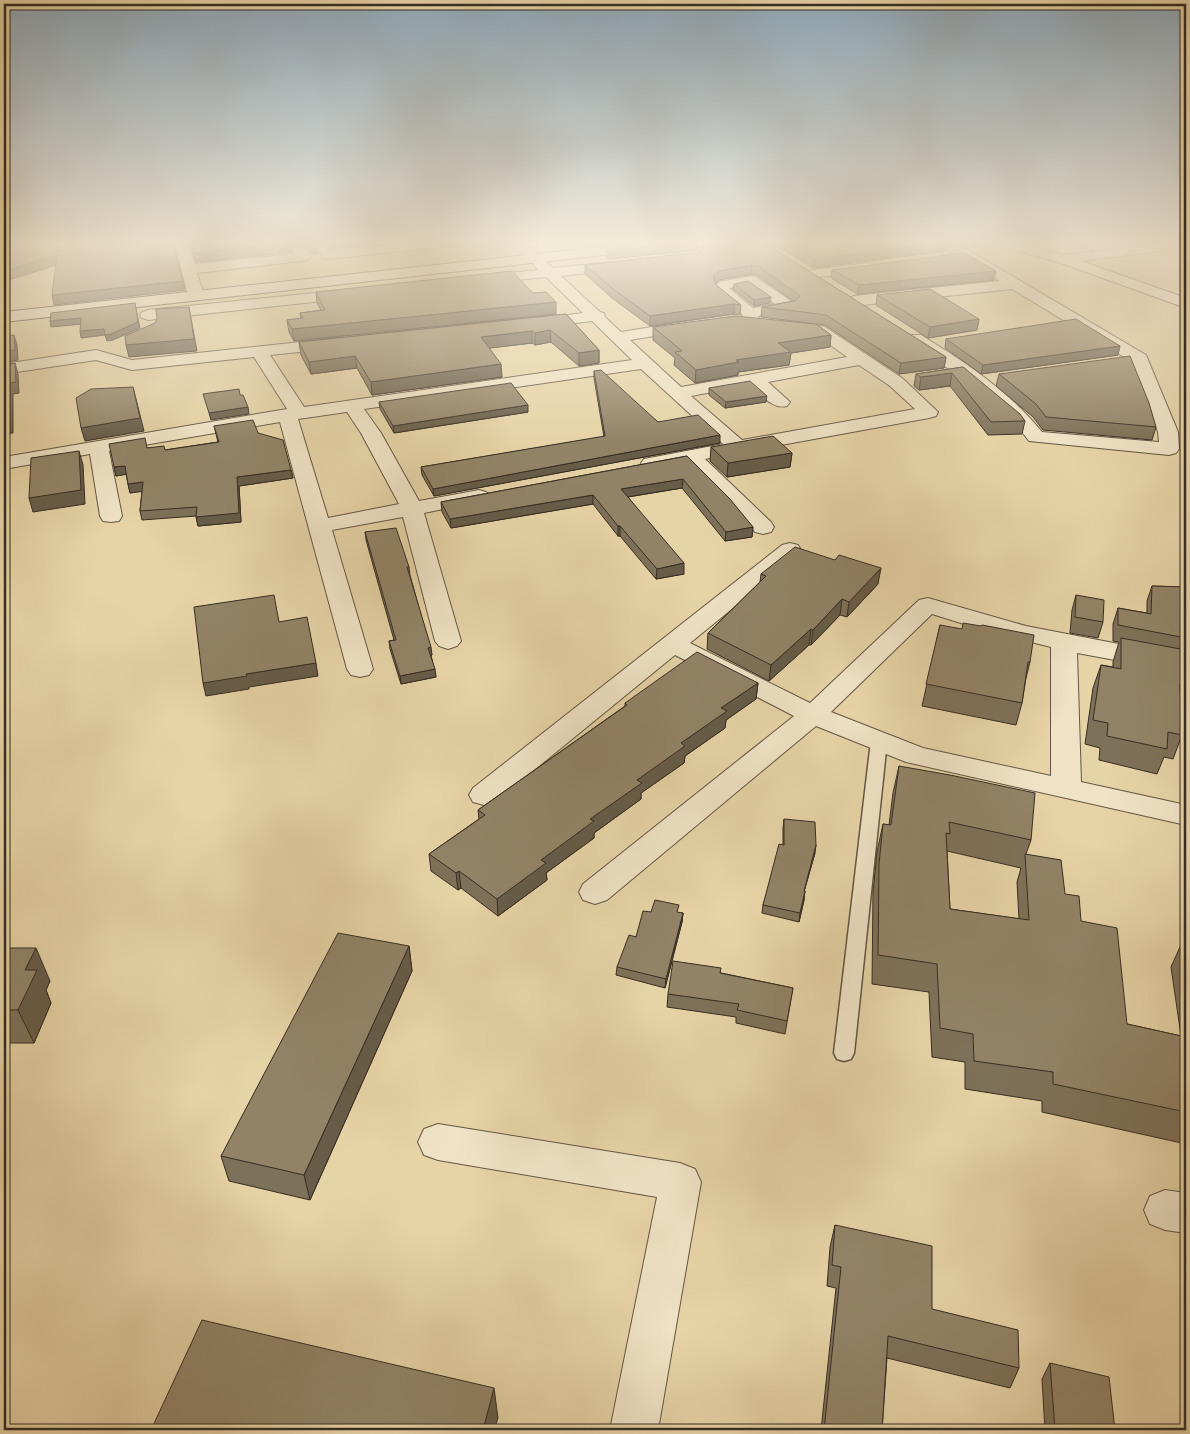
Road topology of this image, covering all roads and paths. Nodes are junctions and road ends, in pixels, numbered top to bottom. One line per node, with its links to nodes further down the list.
1 (163, 308): 7 (street)
2 (220, 308): 7 (street)
3 (589, 308): 8 (street)
4 (866, 308): 6 (street)
5 (1054, 308): 11 (street)
6 (878, 315)
7 (147, 316): 9 (street)
8 (598, 316): 13 (street); 16 (street)
9 (4, 317)
10 (745, 319): 24 (street)
11 (1073, 320): 14 (street); 23 (street)
12 (710, 322): 16 (street)
13 (520, 324)
14 (1054, 324)
15 (902, 330): 20 (street)
16 (619, 337): 25 (street)
17 (356, 342): 21 (street)
18 (945, 342): 20 (street)
19 (119, 345): 22 (street)
20 (925, 345): 29 (street)
21 (259, 352): 22 (street); 37 (street)
22 (96, 354): 27 (street)
23 (1140, 359): 26 (street); 29 (street)
24 (862, 360): 30 (street); 33 (street)
25 (647, 363): 34 (street); 36 (street)
26 (1112, 363)
27 (4, 369)
28 (945, 375): 29 (street)
29 (972, 377): 32 (street)
30 (754, 378): 34 (street); 35 (street)
31 (916, 379): 33 (street)
32 (997, 380)
33 (896, 382): 38 (street)
34 (677, 393): 38 (street)
35 (781, 402)
36 (352, 405): 37 (street); 44 (street)
37 (293, 414): 39 (street); 46 (street)
38 (738, 447): 40 (street)
39 (99, 448): 41 (street); 45 (street)
40 (690, 455): 42 (street); 47 (street)
41 (4, 462)
42 (632, 466)
43 (498, 492): 44 (street)
44 (412, 508): 46 (street); 49 (street)
45 (111, 516)
46 (318, 526): 53 (street)
47 (763, 527)
48 (790, 550): 50 (street)
49 (448, 641)
50 (673, 644): 54 (street); 57 (street)
51 (1064, 644): 52 (street); 54 (street); 56 (street)
52 (1186, 665)
53 (360, 669)
54 (813, 715): 55 (street); 59 (street)
55 (879, 741): 56 (street); 60 (lane)
56 (1066, 790): 58 (street)
57 (484, 795)
58 (1186, 815)
59 (595, 892)
60 (844, 1053)
61 (438, 1142): 62 (street)
62 (634, 1430)

